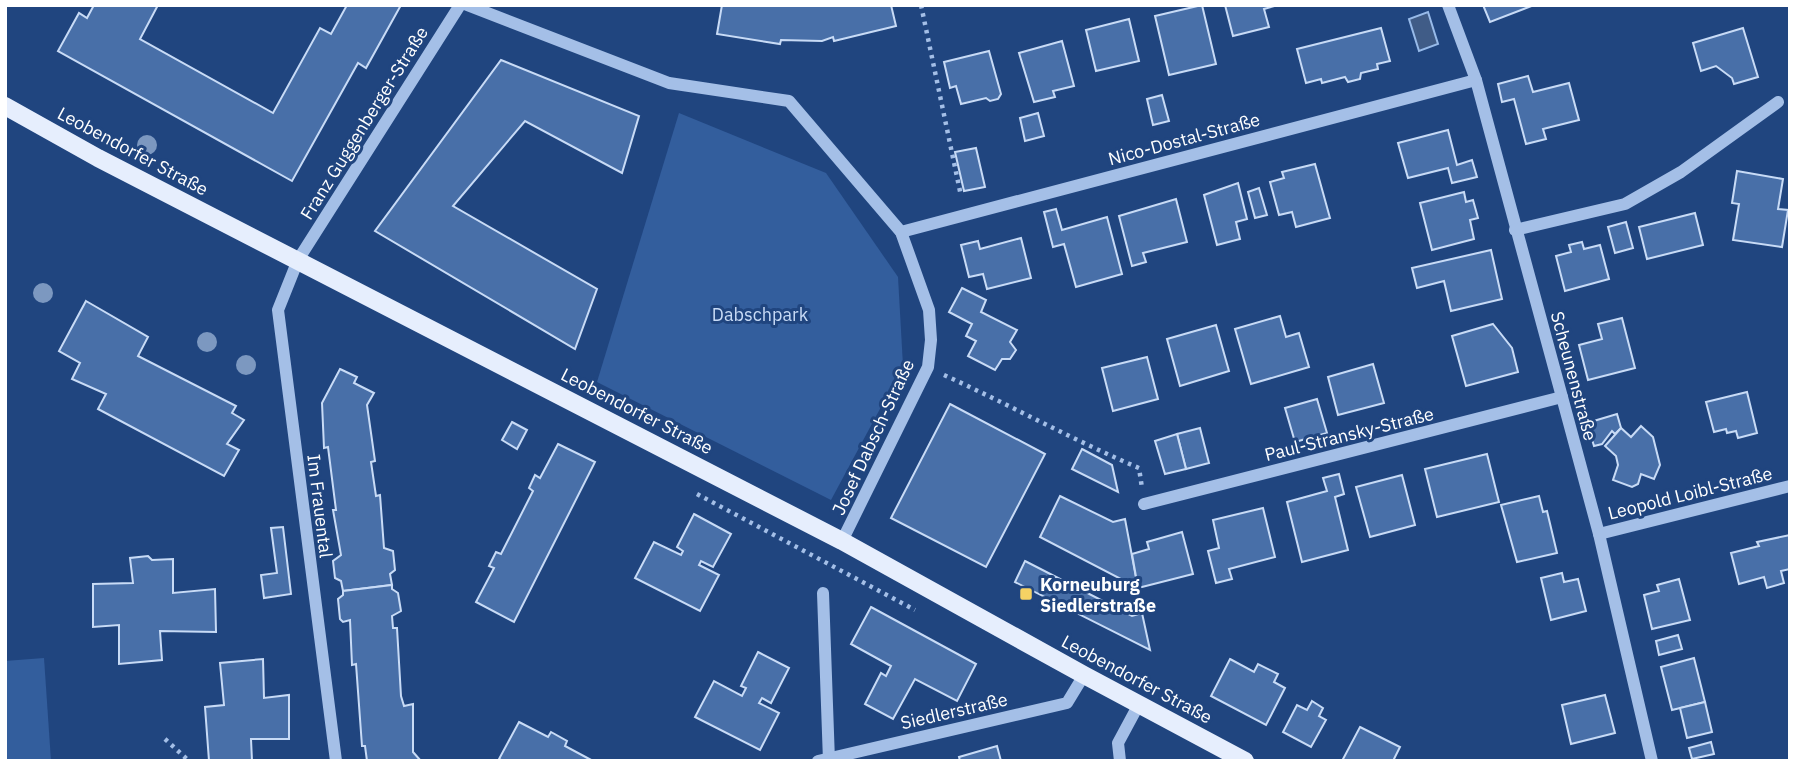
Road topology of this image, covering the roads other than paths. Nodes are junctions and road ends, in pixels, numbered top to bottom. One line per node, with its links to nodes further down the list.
1 (460, 5): 9 (street, Franz Guggenberger-Straße)
2 (467, 5): 8 (street, Josef Dabsch-Straße)
3 (1448, 5): 4 (street, Scheunenstraße)
4 (1476, 80): 7 (street, Scheunenstraße); 8 (street, Nico-Dostal-Straße)
5 (1778, 102): 7 (street)
6 (5, 106): 9 (main road, Leobendorfer Straße)
7 (1515, 230): 10 (street, Scheunenstraße)
8 (901, 232): 14 (street, Josef Dabsch-Straße)
9 (298, 260): 14 (main road, Leobendorfer Straße); 19 (street, Im Frauental)
10 (1562, 397): 12 (street, Paul-Stransky-Straße); 13 (street, Scheunenstraße)
11 (1790, 486): 13 (street, Leopold Loibl-Straße)
12 (1144, 504)
13 (1599, 534): 22 (street, Scheunenstraße)
14 (842, 541): 16 (main road, Leobendorfer Straße)
15 (823, 593): 18 (street)
16 (1084, 675): 17 (main road, Leobendorfer Straße); 18 (street, Siedlerstraße)
17 (1139, 704): 20 (street); 21 (main road, Leobendorfer Straße)
18 (826, 760)
19 (335, 761)
20 (1120, 761)
21 (1245, 761)
22 (1651, 761)

